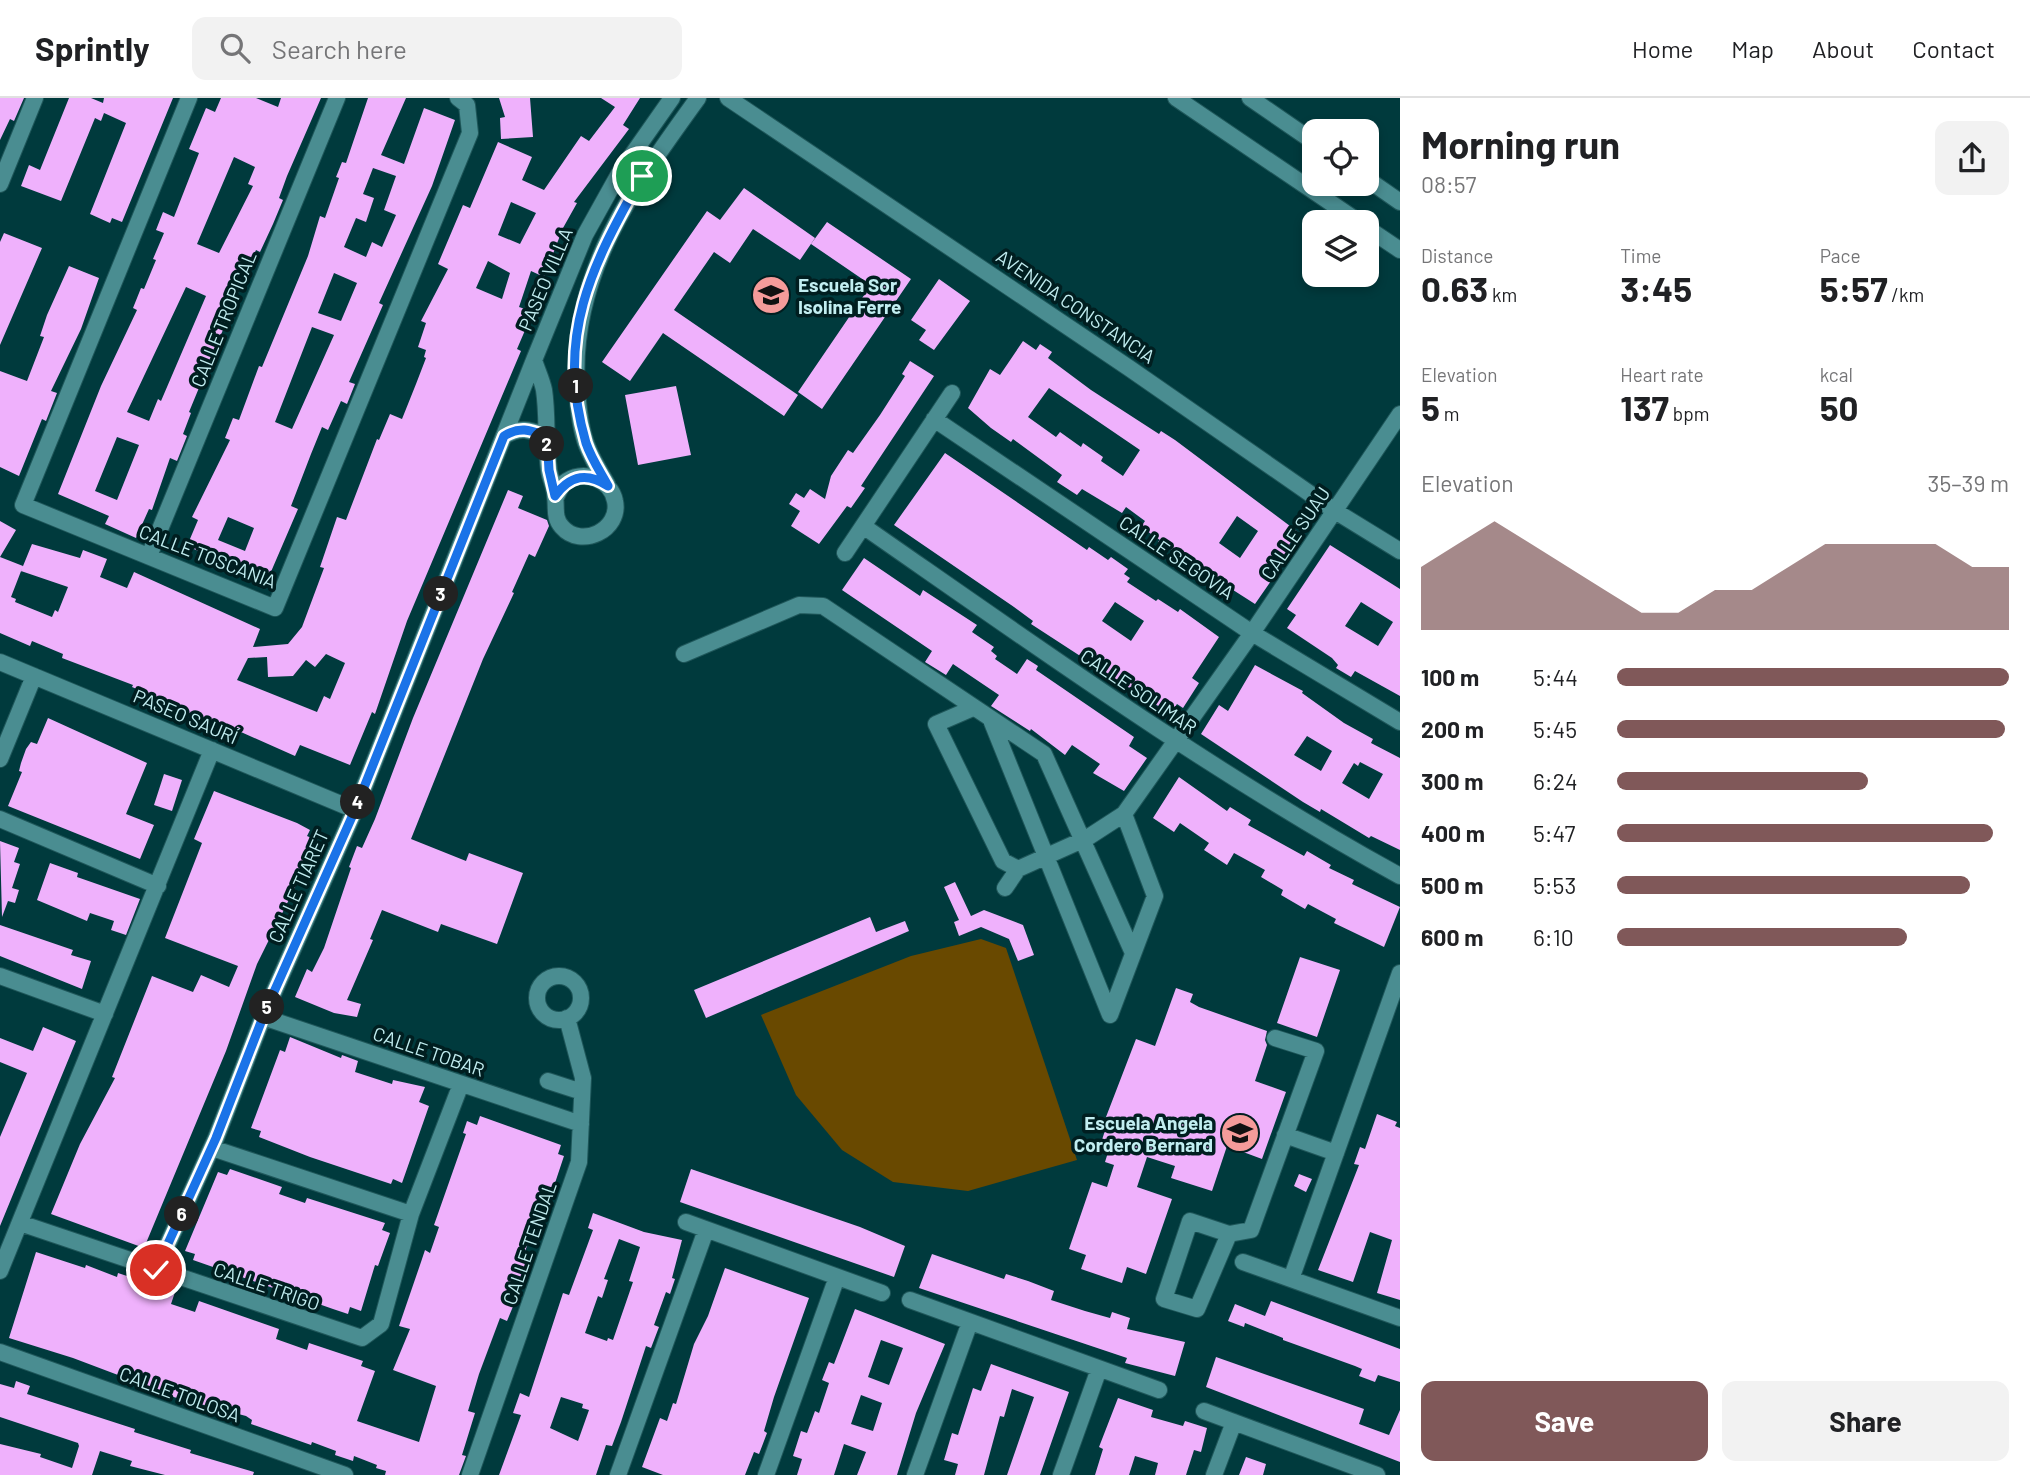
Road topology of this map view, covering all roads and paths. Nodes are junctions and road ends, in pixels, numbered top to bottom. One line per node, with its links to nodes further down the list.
1 (35, 98): 11 (street)
2 (188, 98): 29 (street, CALLE TOSCANIA)
3 (337, 98): 29 (street, CALLE TROPICAL)
4 (458, 98): 29 (street, CALLE TOSCANIA)
5 (672, 98): 17 (street, PASEO VILLA)
6 (698, 98): 23 (street, PASEO VILLA)
7 (728, 98): 25 (street, AVENIDA CONSTANCIA)
8 (1176, 98): 14 (street)
9 (1250, 98): 10 (street)
10 (1302, 134)
11 (0, 184)
12 (1379, 187): 13 (street)
13 (1400, 202)
14 (1341, 210)
15 (1379, 236): 16 (street)
16 (1400, 250)
17 (534, 360): 21 (street, CALLE TIARET); 22 (street, PASEO VILLA)
18 (952, 393): 20 (street)
19 (1400, 414): 25 (street, CALLE SUAU)
20 (934, 419): 26 (street); 30 (street, CALLE SEGOVIA)
21 (504, 436): 22 (street); 40 (street, CALLE TIARET)
22 (547, 436): 24 (street, PASEO VILLA)
23 (608, 486): 24 (street); 24 (street, PASEO VILLA)
24 (555, 496)
25 (1335, 511): 27 (street, AVENIDA CONSTANCIA); 30 (street, CALLE SUAU)
26 (863, 526): 28 (street); 37 (street, CALLE SOLIMAR)
27 (1400, 551)
28 (845, 553)
29 (149, 556)
30 (1252, 633): 36 (street, CALLE SEGOVIA); 37 (street, CALLE SUAU)
31 (684, 654): 34 (street)
32 (0, 662): 33 (street, PASEO SAURÍ)
33 (34, 676): 38 (street, PASEO SAURÍ); 39 (street)
34 (972, 708): 35 (street); 45 (street)
35 (991, 720): 43 (street); 44 (street)
36 (1400, 723)
37 (1174, 742): 41 (street, CALLE SUAU); 46 (street, CALLE SOLIMAR)
38 (212, 750): 40 (street, PASEO SAURÍ); 47 (street)
39 (0, 759)
40 (355, 810): 53 (street, CALLE TIARET)
41 (1124, 814): 43 (street); 49 (street)
42 (0, 819): 47 (street)
43 (1083, 840): 44 (street); 49 (street)
44 (1044, 858): 45 (street); 49 (street)
45 (1018, 869): 48 (street)
46 (1400, 876)
47 (158, 886): 52 (street)
48 (1005, 888)
49 (1133, 953)
50 (1400, 973): 62 (street)
51 (0, 976): 52 (street)
52 (105, 1014): 65 (street)
53 (263, 1017): 57 (street, CALLE TOBAR); 61 (street, CALLE TIARET)
54 (567, 1018): 58 (street, CALLE TENDAL)
55 (1275, 1038): 60 (street)
56 (548, 1081): 58 (street)
57 (461, 1084): 59 (street, CALLE TOBAR); 63 (street)
58 (582, 1092): 59 (street, CALLE TENDAL)
59 (581, 1124): 84 (street, CALLE TENDAL)
60 (1285, 1135): 62 (street); 67 (street)
61 (212, 1148): 63 (street); 69 (street, CALLE TIARET)
62 (1336, 1153): 72 (street)
63 (411, 1214): 69 (street, CALLE TRIGO)
64 (686, 1222): 66 (street)
65 (20, 1223): 69 (street, CALLE TRIGO); 70 (street)
66 (706, 1230): 71 (street); 85 (street)
67 (1228, 1234): 67 (street)
68 (1243, 1262): 72 (street)
69 (156, 1270)
70 (0, 1271)
71 (837, 1277): 73 (street); 86 (street)
72 (1291, 1279): 75 (street)
73 (882, 1293)
74 (910, 1300): 76 (street)
75 (1400, 1318)
76 (970, 1322): 78 (street); 87 (street)
77 (0, 1352): 83 (street, CALLE TOLOSA)
78 (1099, 1369): 79 (street); 88 (street)
79 (1159, 1390)
80 (1203, 1411): 81 (street)
81 (1234, 1422): 82 (street); 89 (street)
82 (1367, 1473)
83 (345, 1475)
84 (470, 1475)
85 (618, 1475)
86 (765, 1475)
87 (915, 1475)
88 (1061, 1475)
89 (1214, 1475)

